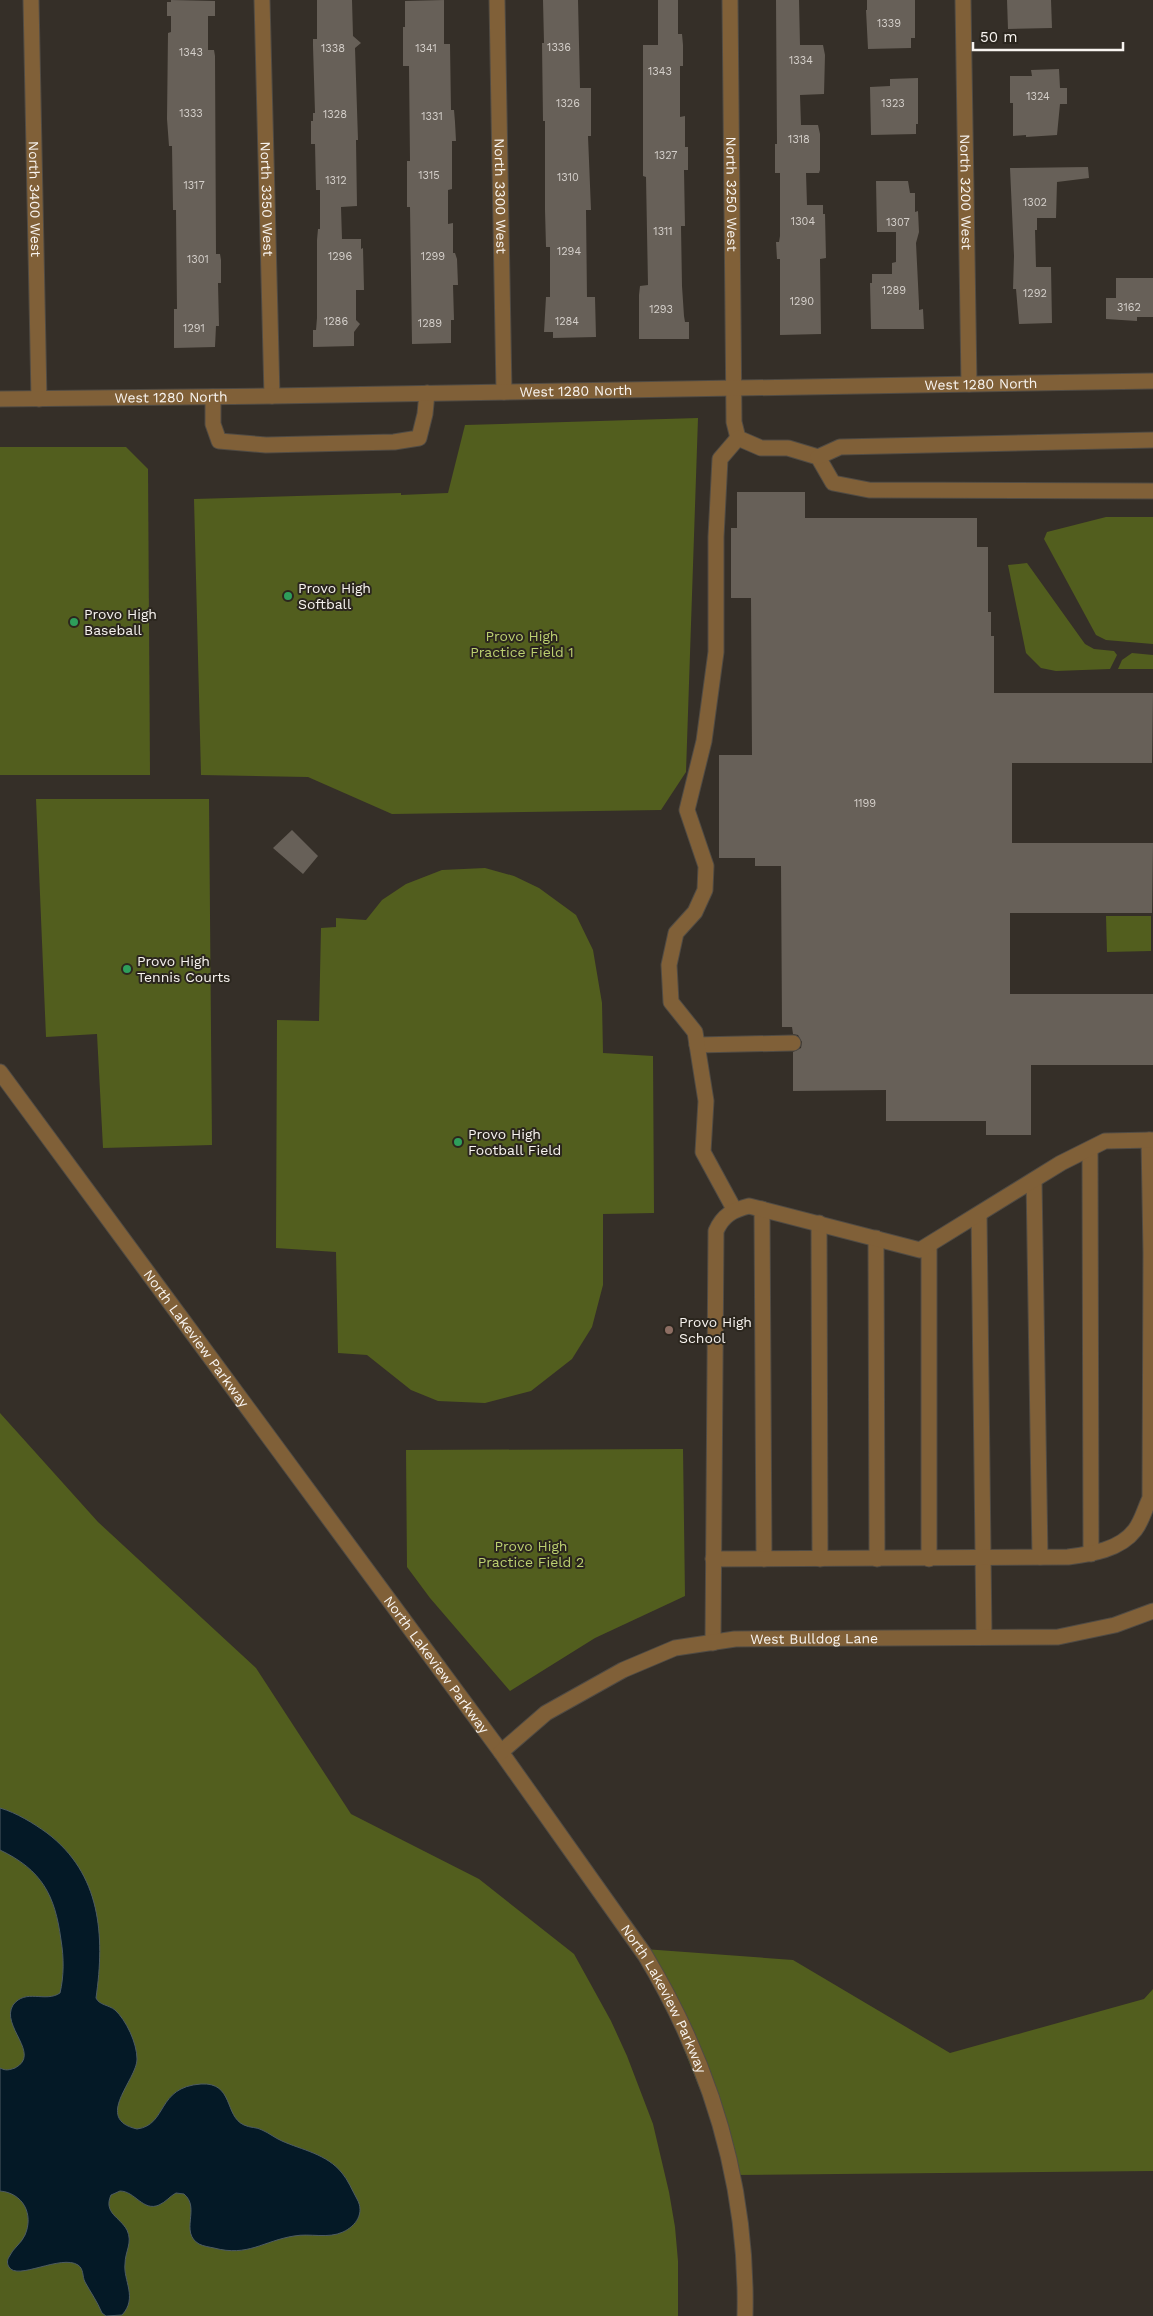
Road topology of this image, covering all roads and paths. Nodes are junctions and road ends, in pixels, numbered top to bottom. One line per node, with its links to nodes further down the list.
1 (32, 0): 14 (street, North 3400 West)
2 (262, 0): 11 (street, North 3350 West)
3 (497, 0): 9 (street, North 3300 West)
4 (730, 0): 8 (street, North 3250 West)
5 (963, 0): 7 (street, North 3200 West)
6 (1153, 381): 7 (street, West 1280 North)
7 (969, 384): 8 (street, West 1280 North)
8 (734, 388): 9 (street, West 1280 North); 15 (street, North 3250 West)
9 (504, 392): 10 (street, West 1280 North)
10 (427, 393): 11 (street, West 1280 North); 12 (street)
11 (272, 396): 12 (street, West 1280 North)
12 (213, 397): 14 (street, West 1280 North)
13 (0, 398): 14 (street, West 1280 North)
14 (39, 398)
15 (738, 438): 17 (street); 20 (street)
16 (1153, 440): 17 (street)
17 (818, 457): 18 (street)
18 (1153, 491)
19 (793, 1042): 20 (street)
20 (697, 1045): 25 (street)
21 (0, 1072): 42 (street, North Lakeview Parkway)
22 (1151, 1140): 23 (street); 31 (street)
23 (1090, 1149): 24 (street); 31 (street)
24 (1034, 1180): 27 (street); 32 (street)
25 (734, 1209): 26 (street); 34 (street)
26 (762, 1209): 28 (street); 35 (street)
27 (979, 1214): 30 (street); 33 (street)
28 (819, 1223): 29 (street); 36 (street)
29 (876, 1238): 30 (street); 37 (street)
30 (929, 1246): 38 (street)
31 (1091, 1554): 32 (street)
32 (1040, 1557): 33 (street)
33 (984, 1558): 38 (street); 40 (street)
34 (713, 1559): 35 (street); 41 (street)
35 (764, 1559): 36 (street)
36 (820, 1559): 37 (street)
37 (877, 1559): 38 (street)
38 (929, 1559)
39 (1153, 1611): 40 (street, West Bulldog Lane)
40 (984, 1638): 41 (street, West Bulldog Lane)
41 (712, 1643): 42 (street, West Bulldog Lane)
42 (501, 1752): 43 (street, North Lakeview Parkway)
43 (745, 2316)

